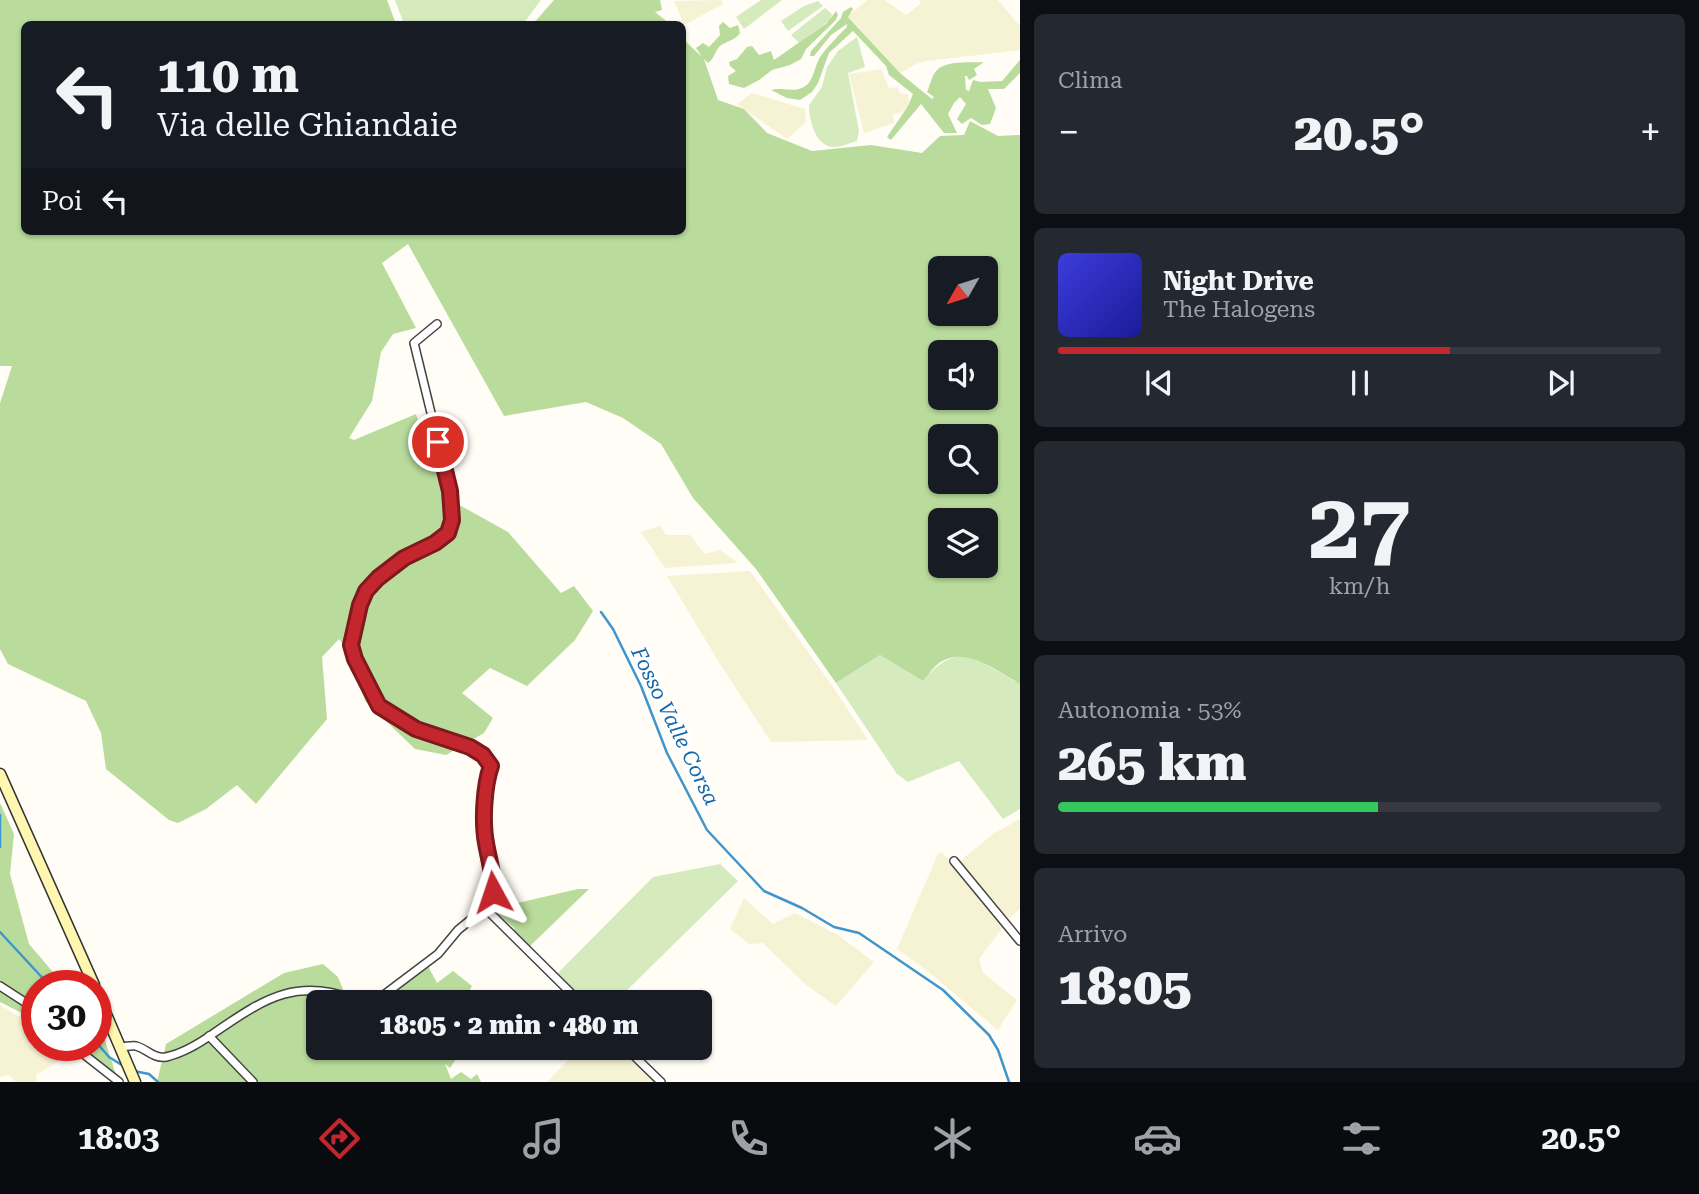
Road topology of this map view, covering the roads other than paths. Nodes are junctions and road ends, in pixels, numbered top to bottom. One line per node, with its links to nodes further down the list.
1 (437, 324): 4 (street)
2 (0, 774): 6 (main road)
3 (954, 861): 5 (street)
4 (485, 908): 9 (street); 10 (street)
5 (1020, 941)
6 (87, 970)
7 (0, 986): 11 (street)
8 (306, 990): 13 (street)
9 (390, 990)
10 (567, 990)
11 (21, 1000)
12 (112, 1029): 14 (main road)
13 (209, 1036): 14 (street); 19 (street)
14 (120, 1047): 18 (main road)
15 (638, 1060): 20 (street)
16 (91, 1061): 17 (street)
17 (115, 1081)
18 (135, 1081)
19 (253, 1082)
20 (661, 1082)

